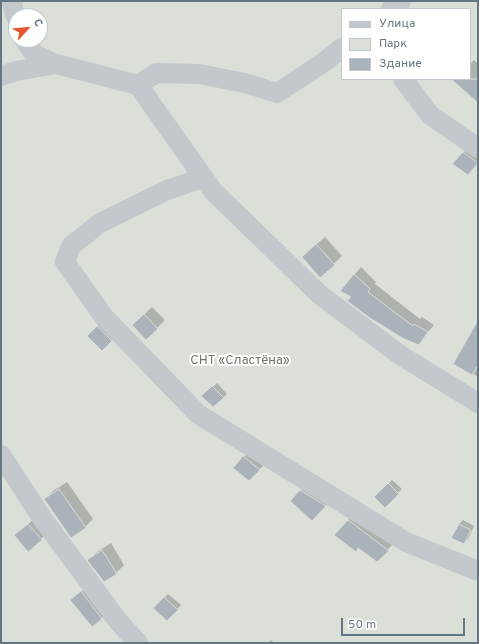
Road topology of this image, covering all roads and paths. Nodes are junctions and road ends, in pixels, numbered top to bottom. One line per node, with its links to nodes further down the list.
1 (401, 1): 2 (lane)
2 (392, 8)
3 (30, 48): 5 (lane)
4 (341, 49): 8 (lane)
5 (56, 64): 6 (lane); 8 (lane)
6 (1, 76)
7 (404, 80): 9 (lane)
8 (138, 85): 10 (lane)
9 (478, 148)
10 (204, 178): 11 (lane); 13 (lane)
11 (478, 403)
12 (1, 455): 14 (lane)
13 (478, 572)
14 (138, 643)

